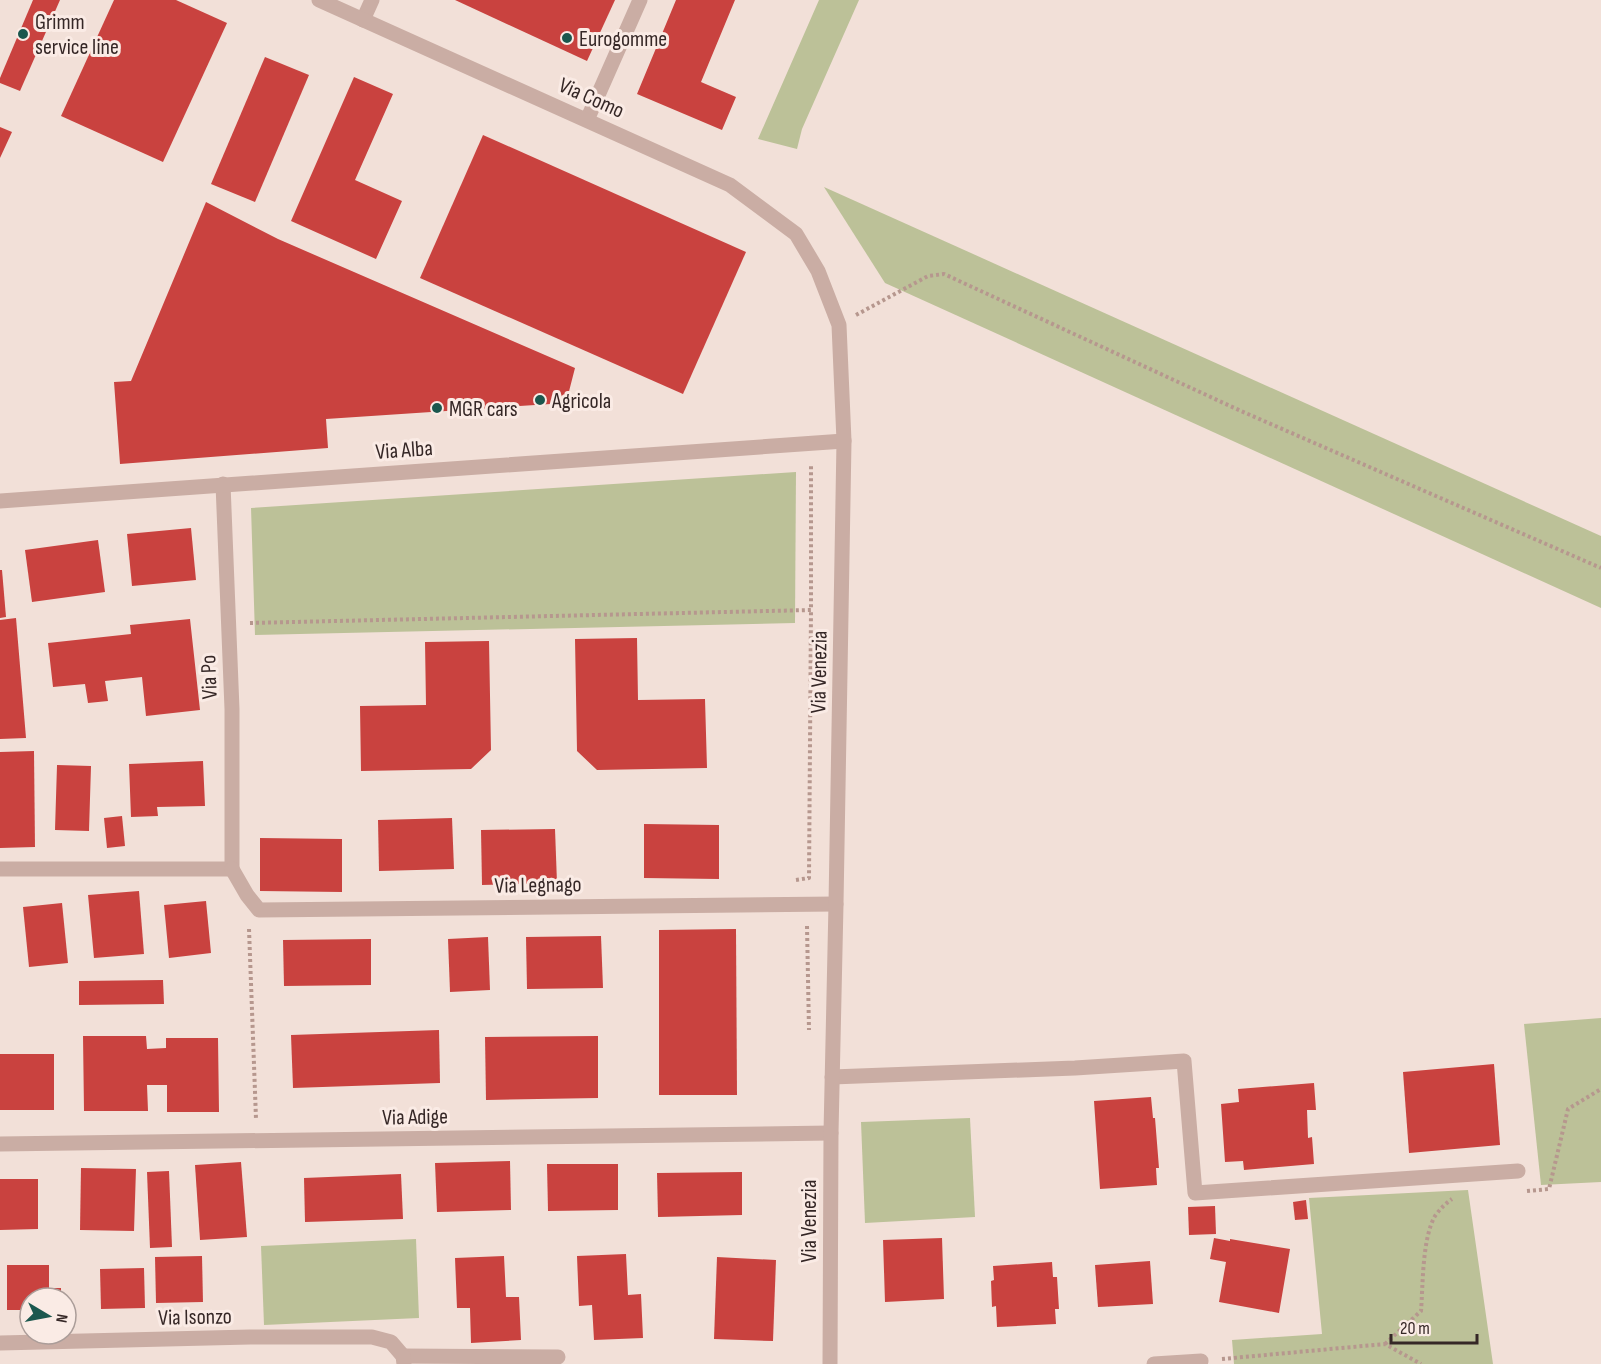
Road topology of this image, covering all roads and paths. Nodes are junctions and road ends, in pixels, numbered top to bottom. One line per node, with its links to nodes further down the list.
1 (319, 0): 4 (street, Via Como)
2 (372, 0): 4 (street)
3 (640, 0): 5 (street)
4 (363, 20): 5 (street, Via Como)
5 (587, 120): 6 (street, Via Como)
6 (819, 271): 7 (street, Via Venezia)
7 (839, 325): 8 (street, Via Venezia); 12 (path)
8 (844, 441): 9 (street, Via Alba); 17 (street, Via Venezia)
9 (811, 444): 10 (street, Via Alba); 13 (path)
10 (223, 484): 11 (street, Via Alba); 13 (street, Via Po)
11 (0, 501)
12 (1601, 568)
13 (229, 623): 15 (street, Via Po)
14 (0, 869): 15 (street)
15 (232, 869): 16 (street, Via Legnago)
16 (247, 895): 17 (street, Via Legnago); 21 (path)
17 (836, 904): 18 (street, Via Venezia)
18 (832, 1077): 20 (street, Via Venezia); 23 (street)
19 (1601, 1089): 24 (path)
20 (831, 1132): 21 (street, Via Adige); 31 (street, Via Venezia)
21 (257, 1141): 22 (street, Via Adige)
22 (0, 1144)
23 (1518, 1171)
24 (1522, 1191)
25 (1456, 1196): 27 (path)
26 (0, 1343): 29 (street, Via Isonzo)
27 (1385, 1344): 30 (path); 33 (path)
28 (558, 1357): 29 (street)
29 (404, 1360)
30 (1201, 1361): 32 (street)
31 (830, 1364)
32 (1154, 1364)
33 (1421, 1364)

